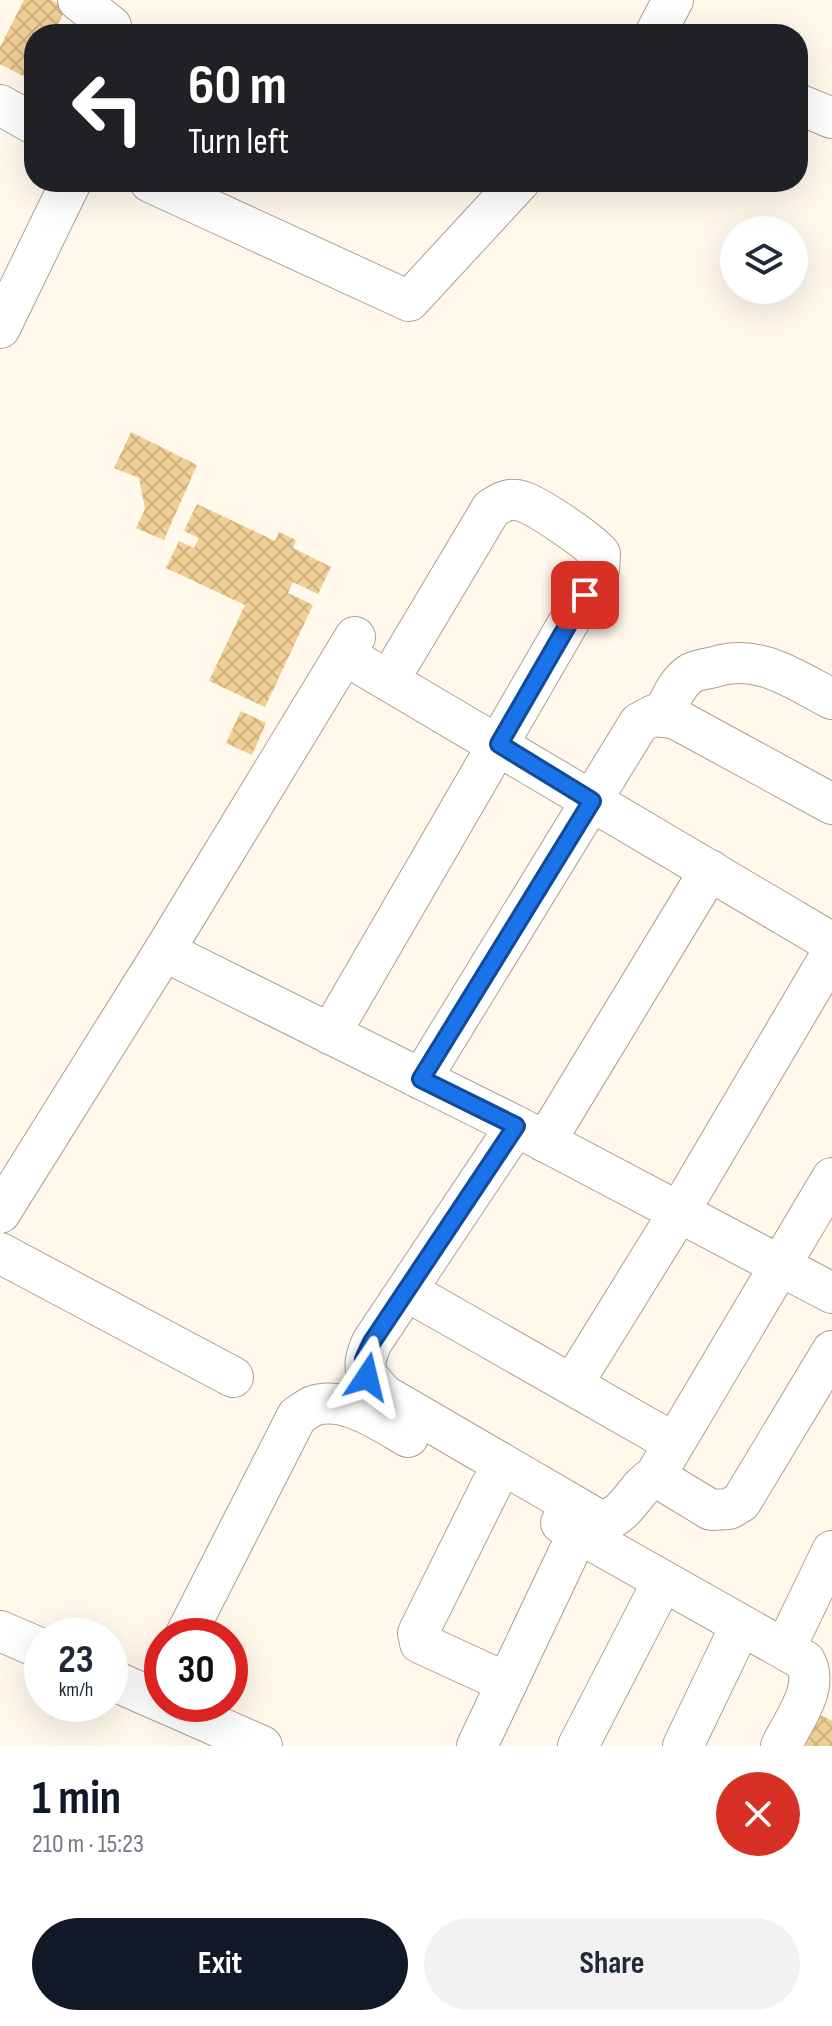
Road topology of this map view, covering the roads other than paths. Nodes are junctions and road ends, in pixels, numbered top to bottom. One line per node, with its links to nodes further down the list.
1 (78, 0): 2 (street)
2 (108, 24)
3 (0, 105): 5 (street)
4 (808, 108): 6 (street)
5 (24, 118)
6 (832, 118)
7 (66, 192): 10 (street)
8 (172, 192): 9 (street)
9 (510, 192)
10 (0, 328)
11 (401, 660): 14 (street)
12 (832, 699): 13 (street)
13 (662, 717): 15 (street); 16 (street)
14 (499, 744): 16 (street); 19 (street); 21 (street)
15 (831, 800)
16 (592, 801): 17 (street); 22 (street)
17 (710, 870): 18 (street); 23 (street)
18 (832, 943)
19 (164, 951): 21 (street); 26 (street)
20 (832, 953): 25 (street)
21 (330, 1034): 22 (street)
22 (421, 1079): 23 (street)
23 (531, 1134): 25 (street); 29 (street)
24 (832, 1178): 28 (street)
25 (679, 1212): 28 (street); 33 (street)
26 (0, 1213)
27 (0, 1253): 32 (street)
28 (781, 1266): 30 (street); 34 (street)
29 (407, 1291): 33 (street); 34 (street)
30 (832, 1293)
31 (832, 1351): 34 (street)
32 (233, 1377)
33 (572, 1385): 34 (street)
34 (665, 1459)
35 (492, 1484): 36 (street); 39 (street); 44 (street)
36 (578, 1533): 38 (street); 44 (street)
37 (832, 1551): 42 (street)
38 (663, 1581): 40 (street); 48 (street)
39 (194, 1618)
40 (741, 1625): 49 (street); 50 (street)
41 (0, 1631): 43 (street)
42 (791, 1636)
43 (24, 1641)
44 (507, 1683): 47 (street)
45 (214, 1722): 46 (street)
46 (262, 1746)
47 (477, 1746)
48 (578, 1746)
49 (683, 1746)
50 (781, 1746)

